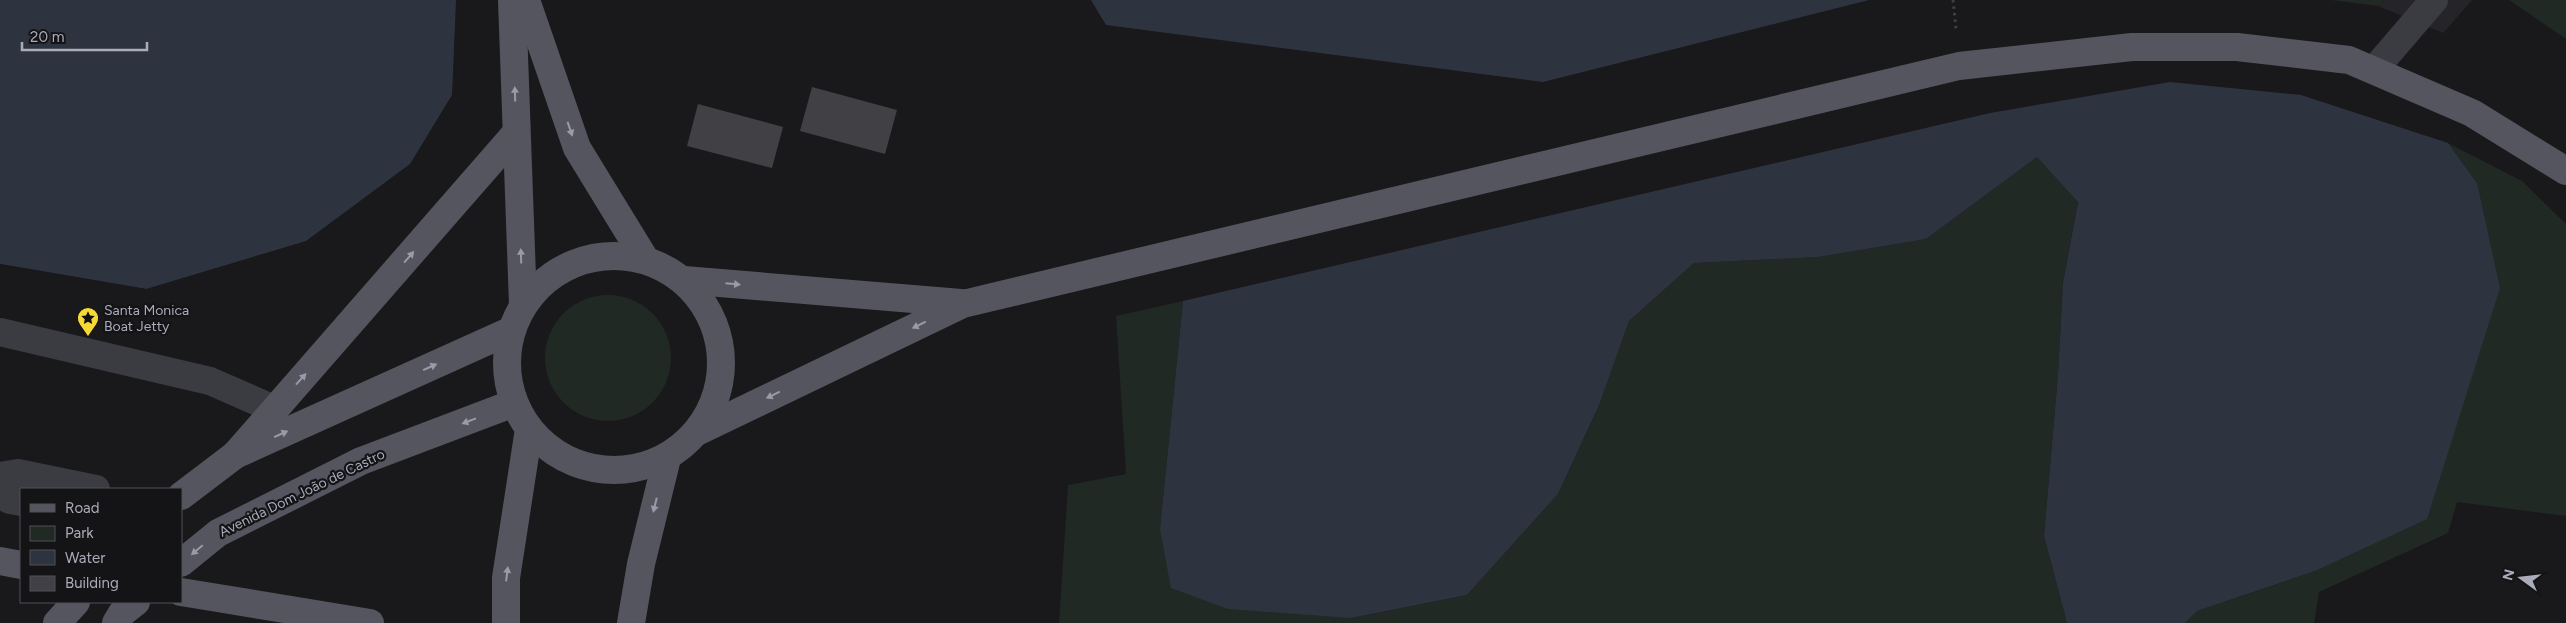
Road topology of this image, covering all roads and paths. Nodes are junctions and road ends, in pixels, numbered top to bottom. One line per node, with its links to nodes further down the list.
1 (512, 0): 5 (main road, one-way to 1)
2 (526, 0): 7 (main road, one-way to 7)
3 (2434, 0): 4 (lane)
4 (2374, 70): 6 (main road); 9 (main road)
5 (516, 133): 10 (main road, one-way to 5); 14 (main road, one-way to 5)
6 (2566, 170)
7 (646, 259): 8 (main road); 10 (main road)
8 (684, 280): 9 (main road, one-way to 9); 16 (main road)
9 (963, 304): 16 (main road, one-way to 16)
10 (523, 305): 11 (main road)
11 (512, 330): 13 (main road); 17 (main road, one-way to 11)
12 (0, 332): 14 (lane)
13 (514, 404): 15 (main road); 25 (main road, Avenida Dom João de Castro, one-way to 25)
14 (274, 409): 17 (main road)
15 (529, 429): 18 (main road); 33 (main road, one-way to 15)
16 (697, 432): 18 (main road)
17 (235, 455): 22 (main road)
18 (667, 458): 34 (main road, one-way to 34)
19 (0, 476): 20 (lane)
20 (91, 488)
21 (0, 495): 23 (lane)
22 (182, 495)
23 (20, 502)
24 (0, 562): 26 (main road)
25 (182, 563)
26 (20, 565)
27 (182, 592): 32 (main road)
28 (75, 603): 30 (main road)
29 (135, 603): 31 (main road)
30 (56, 623)
31 (116, 623)
32 (370, 623)
33 (506, 623)
34 (631, 623)

